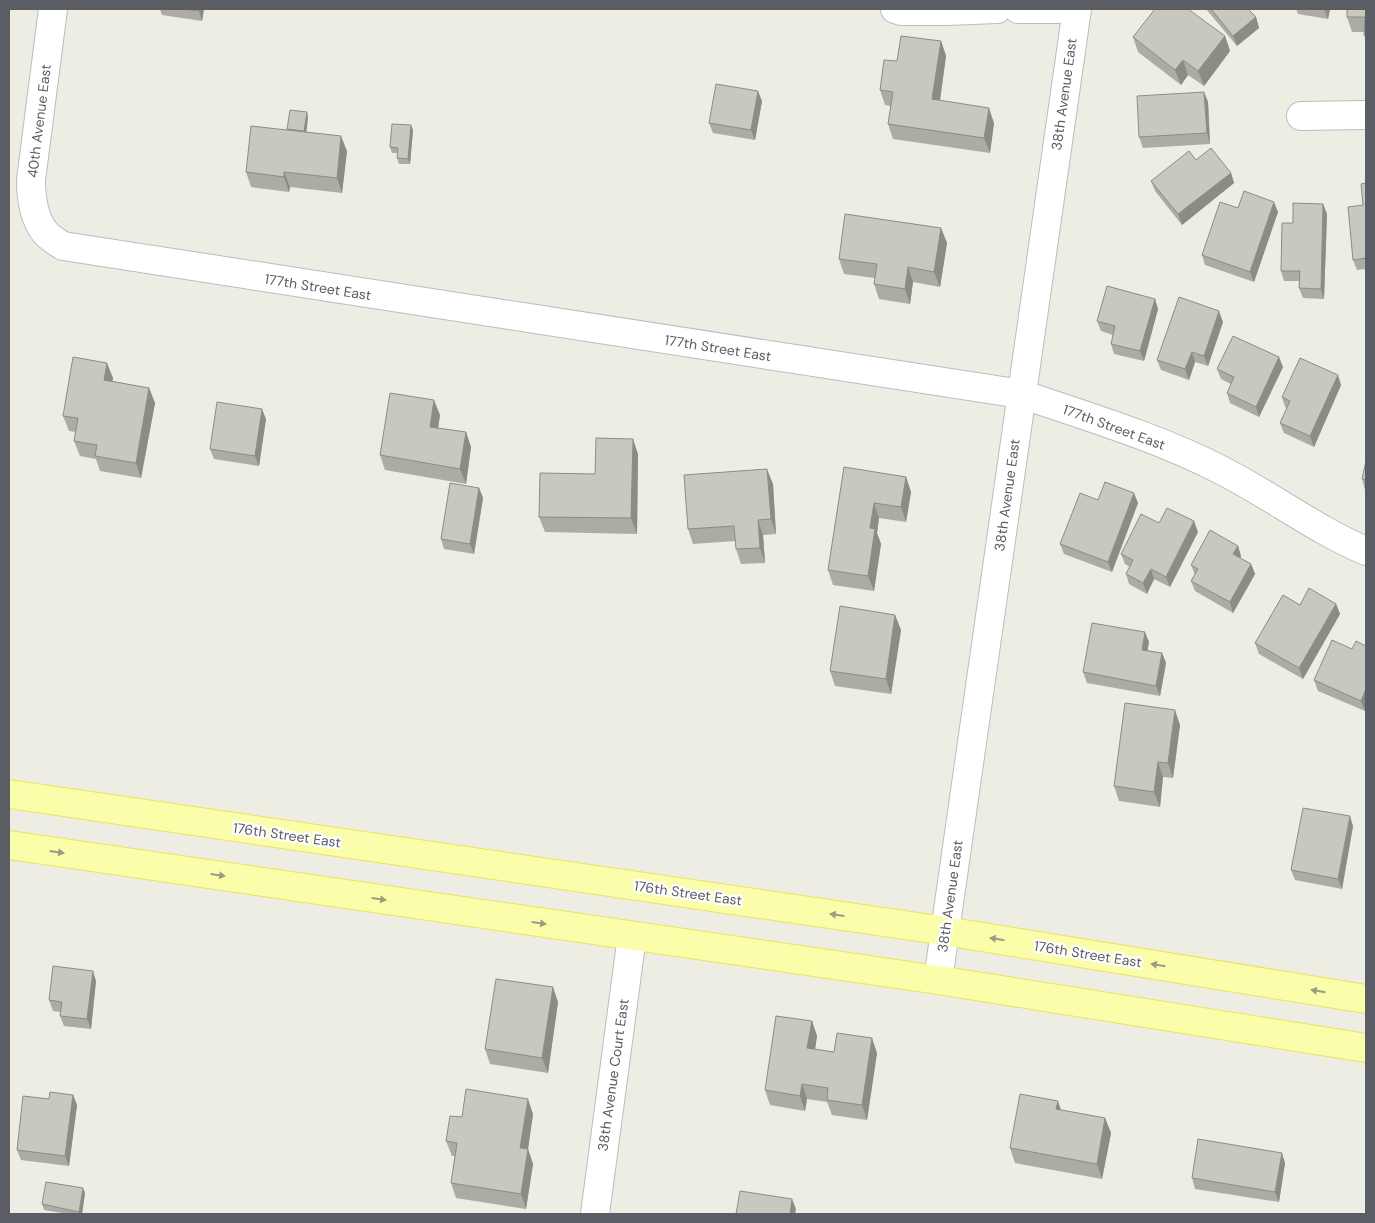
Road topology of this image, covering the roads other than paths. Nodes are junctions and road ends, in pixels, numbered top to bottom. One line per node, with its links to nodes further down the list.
1 (53, 9): 9 (street, 40th Avenue East)
2 (895, 9): 3 (street)
3 (997, 9)
4 (1018, 9): 5 (street)
5 (1059, 9)
6 (1077, 9): 10 (street, 38th Avenue East)
7 (1366, 115): 8 (street)
8 (1301, 116)
9 (44, 232): 10 (street, 177th Street East)
10 (1021, 394): 11 (street, 177th Street East); 14 (street, 38th Avenue East)
11 (1366, 552)
12 (9, 794): 14 (main road, 176th Street East, one-way to 12)
13 (9, 845): 15 (main road, one-way to 15)
14 (944, 931): 16 (street, 38th Avenue East); 17 (main road, 176th Street East, one-way to 14)
15 (632, 936): 16 (main road); 19 (street, 38th Avenue Court East)
16 (938, 980): 18 (main road)
17 (1366, 999)
18 (1366, 1048)
19 (594, 1214)

